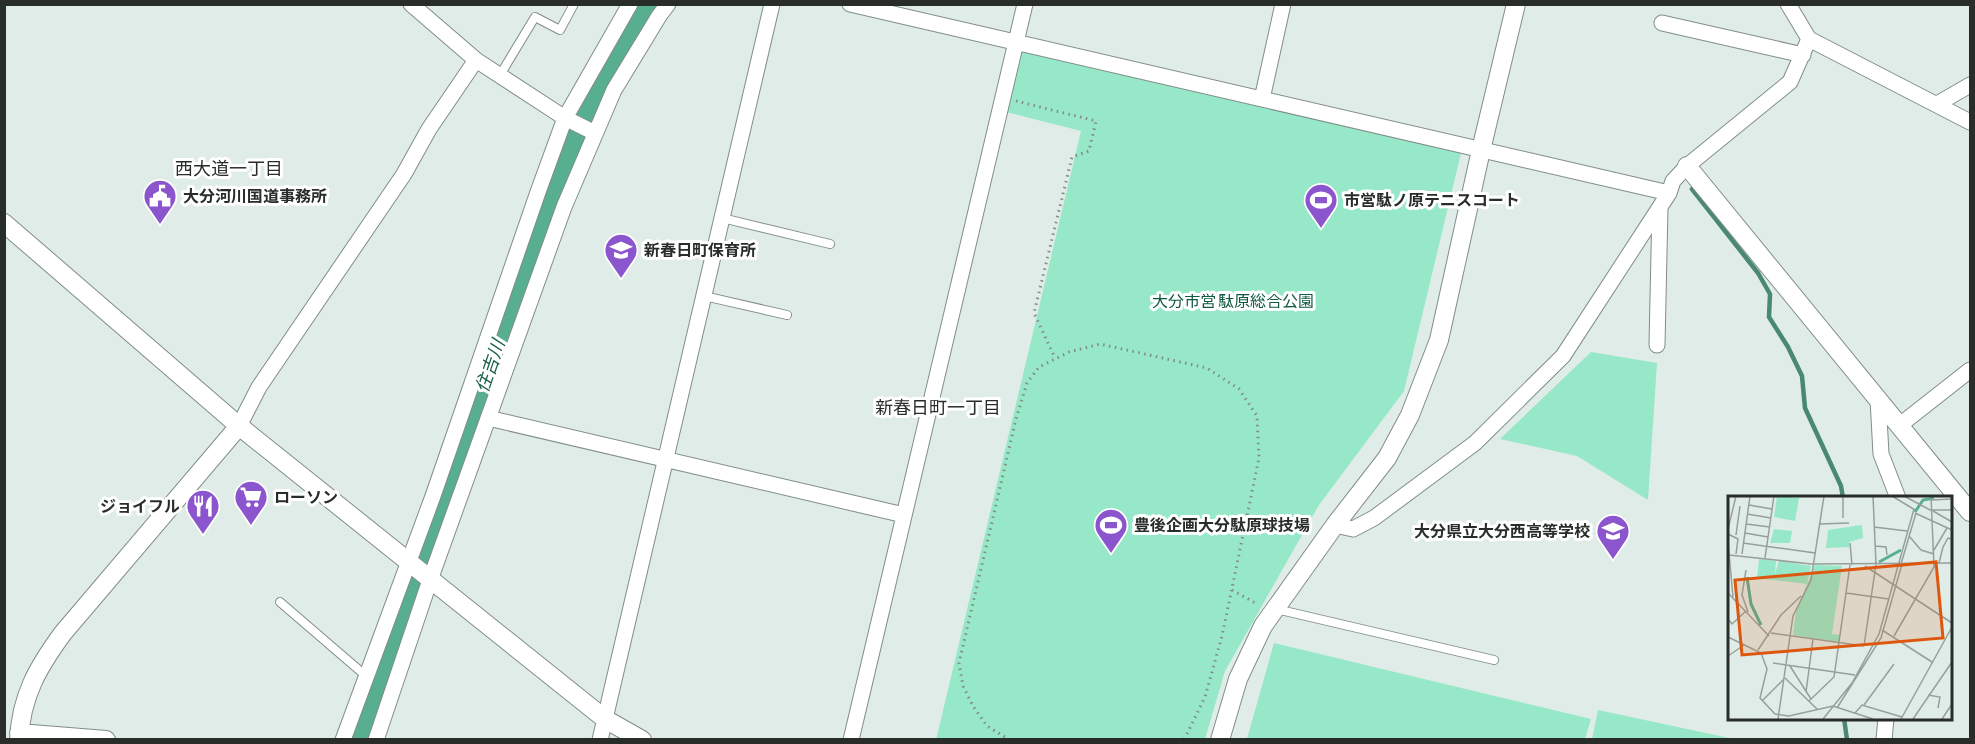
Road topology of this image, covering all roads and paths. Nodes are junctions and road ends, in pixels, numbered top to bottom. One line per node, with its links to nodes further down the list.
1 (411, 4): 15 (street)
2 (574, 4): 16 (lane)
3 (630, 4): 21 (street)
4 (668, 4): 23 (street)
5 (772, 4): 28 (street)
6 (1025, 4): 13 (street)
7 (1283, 4): 19 (street)
8 (1516, 4): 24 (street)
9 (1788, 4): 12 (street)
10 (859, 5): 13 (street)
11 (1662, 23): 14 (street)
12 (1809, 39): 14 (street); 20 (street)
13 (1016, 42): 18 (street); 19 (street)
14 (1803, 55): 25 (street)
15 (476, 60): 16 (street); 39 (street)
16 (500, 75): 21 (street)
17 (1971, 85): 20 (street)
18 (1003, 98): 34 (path); 43 (street)
19 (1262, 99): 24 (street)
20 (1937, 104): 22 (street)
21 (569, 120): 23 (street); 45 (street)
22 (1971, 122)
23 (593, 132): 37 (street)
24 (1481, 150): 26 (street); 44 (street)
25 (1688, 166): 26 (street); 36 (street)
26 (1669, 193): 27 (street)
27 (1660, 207): 33 (street); 44 (street)
28 (722, 218): 30 (lane); 31 (street)
29 (4, 223): 39 (street)
30 (830, 244)
31 (704, 296): 32 (lane); 40 (street)
32 (787, 315)
33 (1657, 345)
34 (1056, 359): 47 (path); 61 (path)
35 (1971, 370): 38 (street)
36 (1878, 399): 38 (street); 41 (street)
37 (488, 418): 40 (street); 46 (street)
38 (1900, 425): 42 (street)
39 (239, 426): 45 (street); 54 (street)
40 (666, 459): 43 (street); 52 (street)
41 (1897, 496)
42 (1971, 512)
43 (904, 514): 60 (street)
44 (1335, 525): 49 (street)
45 (408, 562): 46 (street); 51 (street)
46 (430, 580): 52 (street); 57 (street)
47 (1232, 590): 49 (path); 62 (path)
48 (279, 602): 51 (lane)
49 (1266, 606): 50 (lane); 63 (street)
50 (1494, 660)
51 (367, 677): 56 (street)
52 (605, 719): 58 (street); 59 (street)
53 (1886, 720): 64 (street)
54 (14, 735): 55 (street)
55 (106, 740)
56 (344, 740)
57 (376, 740)
58 (600, 740)
59 (642, 740)
60 (851, 740)
61 (1010, 740)
62 (1184, 740)
63 (1220, 740)
64 (1884, 740)

